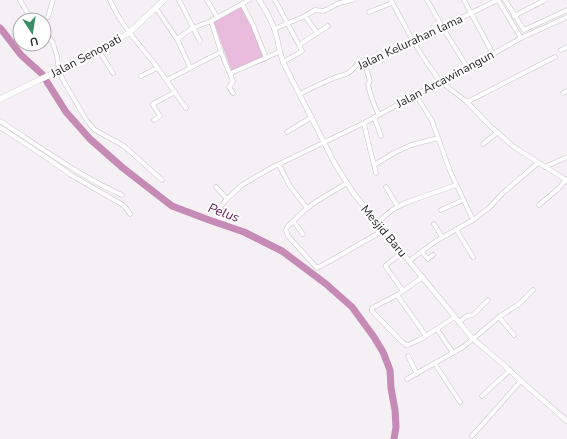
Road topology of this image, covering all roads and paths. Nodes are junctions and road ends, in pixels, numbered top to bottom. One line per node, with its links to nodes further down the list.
1 (20, 0): 20 (street)
2 (53, 0): 21 (street)
3 (110, 0): 34 (street)
4 (164, 0): 18 (main road, Jalan Senopati)
5 (179, 0): 31 (street)
6 (207, 0): 26 (street)
7 (249, 0): 17 (street)
8 (259, 0): 33 (street, Mesjid Baru)
9 (275, 0): 29 (street)
10 (353, 0): 24 (street)
11 (427, 0): 32 (street)
12 (464, 0): 23 (street)
13 (498, 0): 23 (street, Jalan Kelurahan lama); 36 (street)
14 (505, 0): 25 (street)
15 (545, 0): 25 (street)
16 (391, 2): 22 (street); 40 (street)
17 (242, 4): 26 (street); 49 (street)
18 (156, 8): 34 (main road, Jalan Senopati); 37 (street)
19 (567, 10): 25 (street)
20 (27, 12)
21 (50, 12)
22 (369, 12)
23 (471, 13): 32 (street, Jalan Kelurahan lama); 47 (street)
24 (305, 16): 29 (street); 35 (street)
25 (514, 16)
26 (217, 17): 28 (street)
27 (567, 17): 36 (street, Jalan Arcawinangun)
28 (211, 20): 31 (street); 45 (street)
29 (288, 23): 33 (street); 41 (street)
30 (328, 26): 35 (street)
31 (193, 28): 37 (street); 38 (street)
32 (443, 28): 40 (street, Jalan Kelurahan lama); 53 (street)
33 (274, 29): 46 (street, Mesjid Baru)
34 (130, 32): 44 (main road, Jalan Senopati); 54 (street)
35 (317, 33): 41 (street)
36 (521, 38): 47 (street, Jalan Arcawinangun)
37 (177, 39): 52 (street)
38 (200, 41)
39 (52, 42): 55 (street)
40 (414, 43): 50 (street, Jalan Kelurahan lama); 60 (street)
41 (299, 45): 51 (street)
42 (567, 47): 43 (street)
43 (561, 50)
44 (100, 51): 55 (main road, Jalan Senopati); 56 (street)
45 (221, 52): 52 (street); 57 (street)
46 (280, 52): 49 (street); 51 (street, Mesjid Baru)
47 (493, 54): 53 (street, Jalan Arcawinangun)
48 (555, 57): 66 (street)
49 (266, 58): 57 (street)
50 (364, 61): 63 (street, Jalan Kelurahan lama); 68 (street)
51 (283, 62): 63 (street, Mesjid Baru)
52 (190, 67): 59 (street)
53 (467, 67): 60 (street, Jalan Arcawinangun)
54 (157, 68): 58 (street); 59 (street)
55 (63, 69): 65 (main road, Jalan Senopati); 86 (street)
56 (113, 73)
57 (230, 73): 62 (street)
58 (141, 76)
59 (167, 80): 61 (street)
60 (440, 81): 64 (street, Jalan Arcawinangun); 66 (street)
61 (175, 92): 67 (street); 70 (street)
62 (233, 93)
63 (300, 94): 69 (street, Mesjid Baru)
64 (416, 95): 68 (street, Jalan Arcawinangun); 77 (street)
65 (0, 99)
66 (467, 102): 75 (street)
67 (186, 108)
68 (376, 116): 72 (street, Jalan Arcawinangun); 76 (street)
69 (312, 117): 74 (street); 78 (street, Mesjid Baru)
70 (154, 120)
71 (0, 121): 92 (street)
72 (364, 123): 78 (street, Jalan Arcawinangun); 83 (street)
73 (0, 127): 100 (street)
74 (287, 132)
75 (498, 132): 79 (street); 81 (street)
76 (381, 136)
77 (438, 138): 83 (street); 89 (street)
78 (323, 142): 82 (street, Jalan Arcawinangun); 88 (street, Mesjid Baru)
79 (482, 144)
80 (567, 157): 84 (street)
81 (538, 163): 84 (street); 101 (street)
82 (278, 165): 93 (street, Jalan Arcawinangun); 98 (street)
83 (374, 165): 85 (street)
84 (545, 167): 87 (street)
85 (376, 173)
86 (162, 180)
87 (566, 180): 95 (street)
88 (347, 183): 98 (street); 103 (street, Mesjid Baru)
89 (456, 185): 94 (street); 96 (street)
90 (216, 187): 93 (street)
91 (386, 187): 96 (street)
92 (122, 195)
93 (227, 199): 97 (street, Jalan Arcawinangun)
94 (464, 200): 99 (street); 101 (street)
95 (539, 205)
96 (398, 207): 103 (street)
97 (219, 208)
98 (307, 208): 102 (street)
99 (441, 210)
100 (130, 214)
101 (473, 220): 105 (street)
102 (292, 221): 106 (street); 107 (street)
103 (377, 223): 106 (street, Mesjid Baru)
104 (434, 224): 108 (street)
105 (456, 229): 108 (street); 112 (street)
106 (384, 230): 110 (street, Mesjid Baru)
107 (303, 234)
108 (442, 237): 109 (street)
109 (422, 252): 111 (street); 113 (street)
110 (402, 253): 113 (street, Mesjid Baru); 116 (street)
111 (433, 255)
112 (473, 257)
113 (409, 261): 114 (street, Mesjid Baru)
114 (423, 277): 116 (street); 119 (street, Mesjid Baru)
115 (533, 290): 120 (street)
116 (404, 291): 117 (street)
117 (397, 295): 124 (street); 124 (street)
118 (488, 300): 121 (street)
119 (455, 317): 121 (street, Mesjid Baru); 122 (street)
120 (498, 317): 123 (street); 125 (street)
121 (459, 322): 125 (street, Mesjid Baru)
122 (437, 329): 124 (street); 126 (street)
123 (514, 335)
124 (426, 336)
125 (474, 339): 126 (street); 129 (street, Mesjid Baru)
126 (453, 353): 128 (street)
127 (408, 356): 130 (street)
128 (435, 364): 130 (street); 134 (street)
129 (510, 370): 132 (street, Mesjid Baru); 133 (street)
130 (417, 374): 131 (street)
131 (407, 379)
132 (521, 380): 135 (street, Mesjid Baru); 136 (street)
133 (482, 396)
134 (460, 402)
135 (567, 421)
136 (472, 436)

